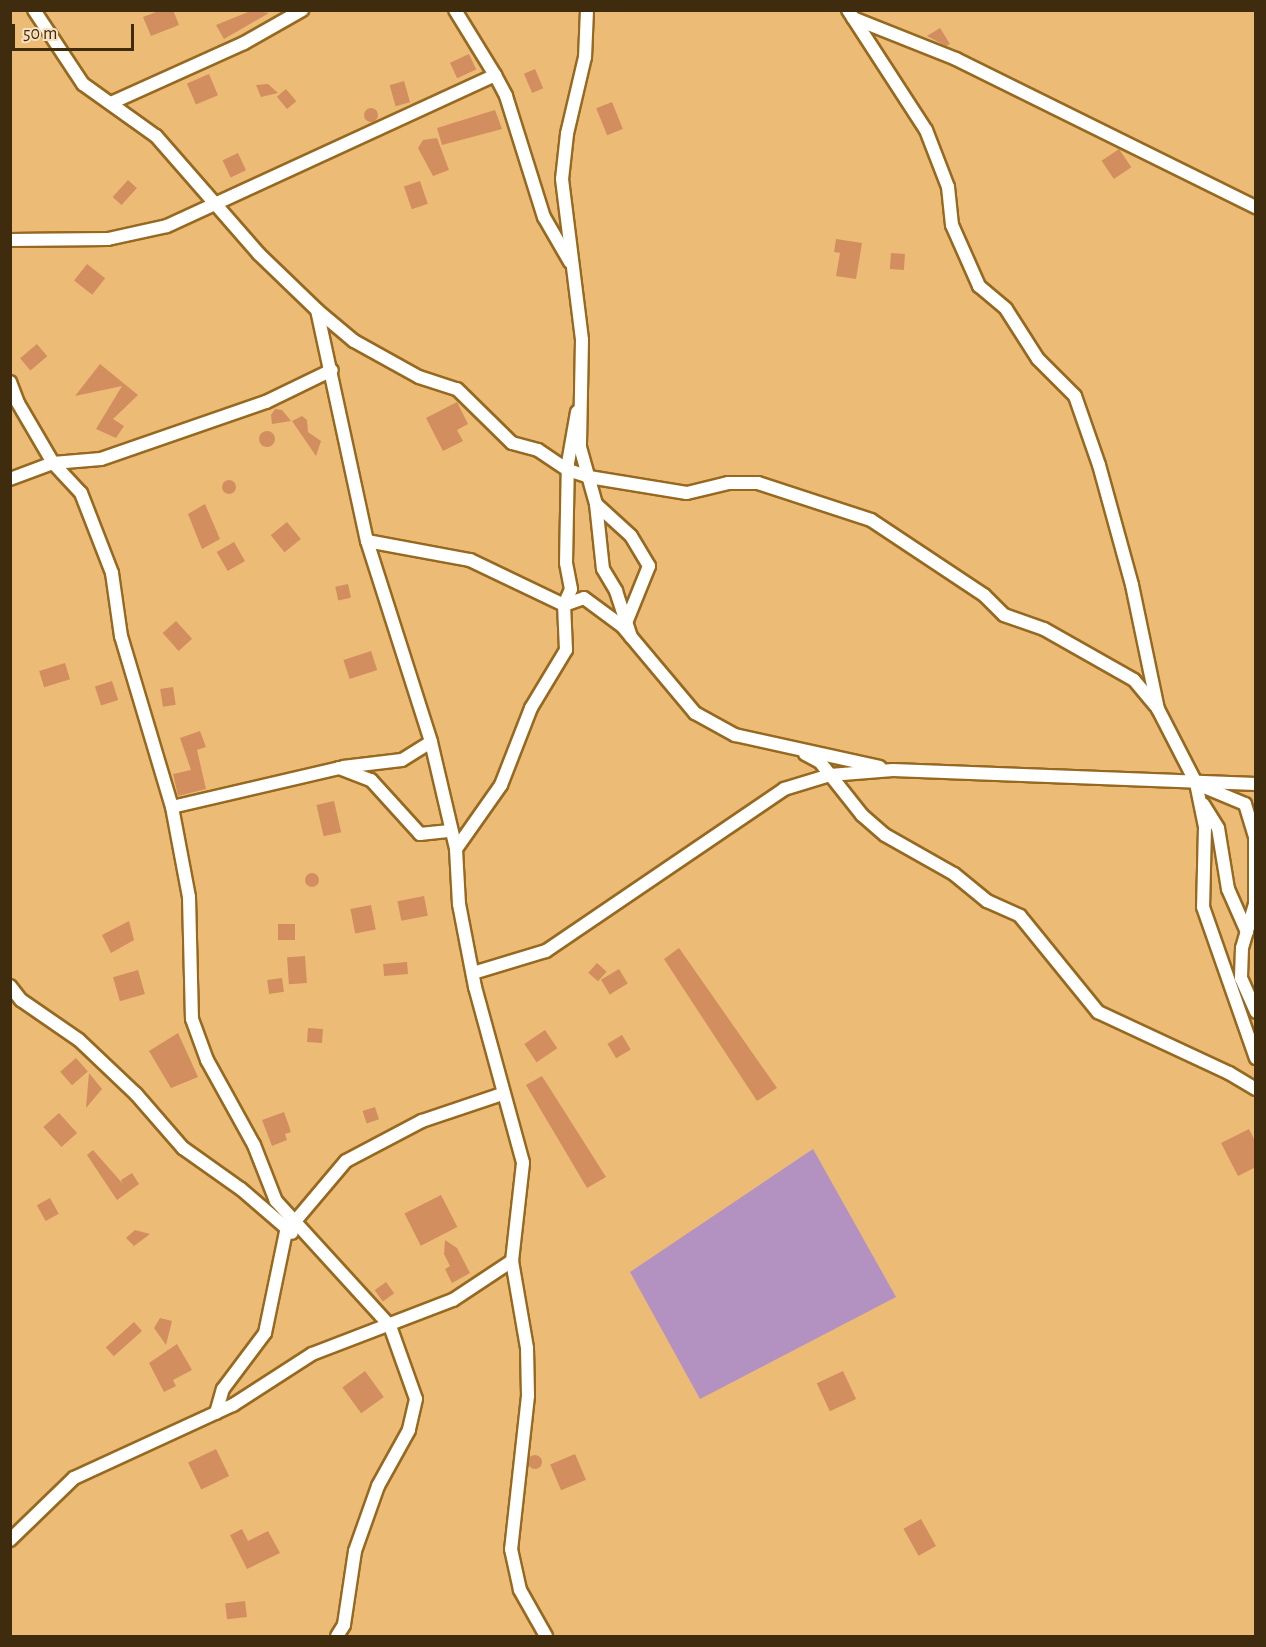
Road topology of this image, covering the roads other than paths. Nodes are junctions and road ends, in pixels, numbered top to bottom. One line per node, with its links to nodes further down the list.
1 (34, 10): 7 (street)
2 (302, 10): 7 (street)
3 (455, 10): 6 (street)
4 (587, 10): 11 (street)
5 (850, 13): 9 (street); 25 (street)
6 (495, 75): 8 (street); 11 (street)
7 (111, 104): 8 (street)
8 (216, 206): 10 (street); 12 (street)
9 (1256, 207)
10 (10, 240)
11 (572, 266): 15 (street)
12 (316, 310): 13 (street); 17 (street)
13 (332, 370): 16 (street); 21 (street)
14 (10, 381): 16 (street)
15 (581, 400): 17 (street); 18 (street)
16 (54, 462): 19 (street); 33 (street)
17 (568, 470): 18 (street); 22 (street)
18 (589, 477): 20 (street); 25 (street)
19 (10, 479)
20 (596, 504): 23 (street); 23 (street)
21 (367, 541): 22 (street); 26 (street)
22 (564, 605): 24 (street); 35 (street)
23 (627, 623): 24 (street)
24 (631, 637): 27 (street)
25 (1158, 709): 32 (street)
26 (431, 742): 28 (street); 34 (street)
27 (783, 744): 29 (street); 30 (street)
28 (339, 768): 33 (street); 34 (street)
29 (893, 770): 30 (street); 32 (street)
30 (830, 775): 37 (street); 41 (street)
31 (1256, 784): 32 (street)
32 (1196, 787): 36 (street); 36 (street); 40 (street)
33 (172, 807): 43 (street)
34 (450, 831): 35 (street)
35 (456, 849): 37 (street)
36 (1247, 932): 39 (street)
37 (472, 973): 42 (street)
38 (10, 986): 44 (street)
39 (1256, 1012)
40 (1256, 1058)
41 (1256, 1089)
42 (502, 1094): 43 (street); 46 (street)
43 (298, 1223): 44 (street); 45 (street)
44 (286, 1232): 45 (street); 48 (street)
45 (311, 1236): 47 (street)
46 (512, 1261): 47 (street); 51 (street)
47 (390, 1326): 48 (street); 50 (street)
48 (216, 1413): 49 (street)
49 (10, 1540)
50 (337, 1636)
51 (546, 1636)

